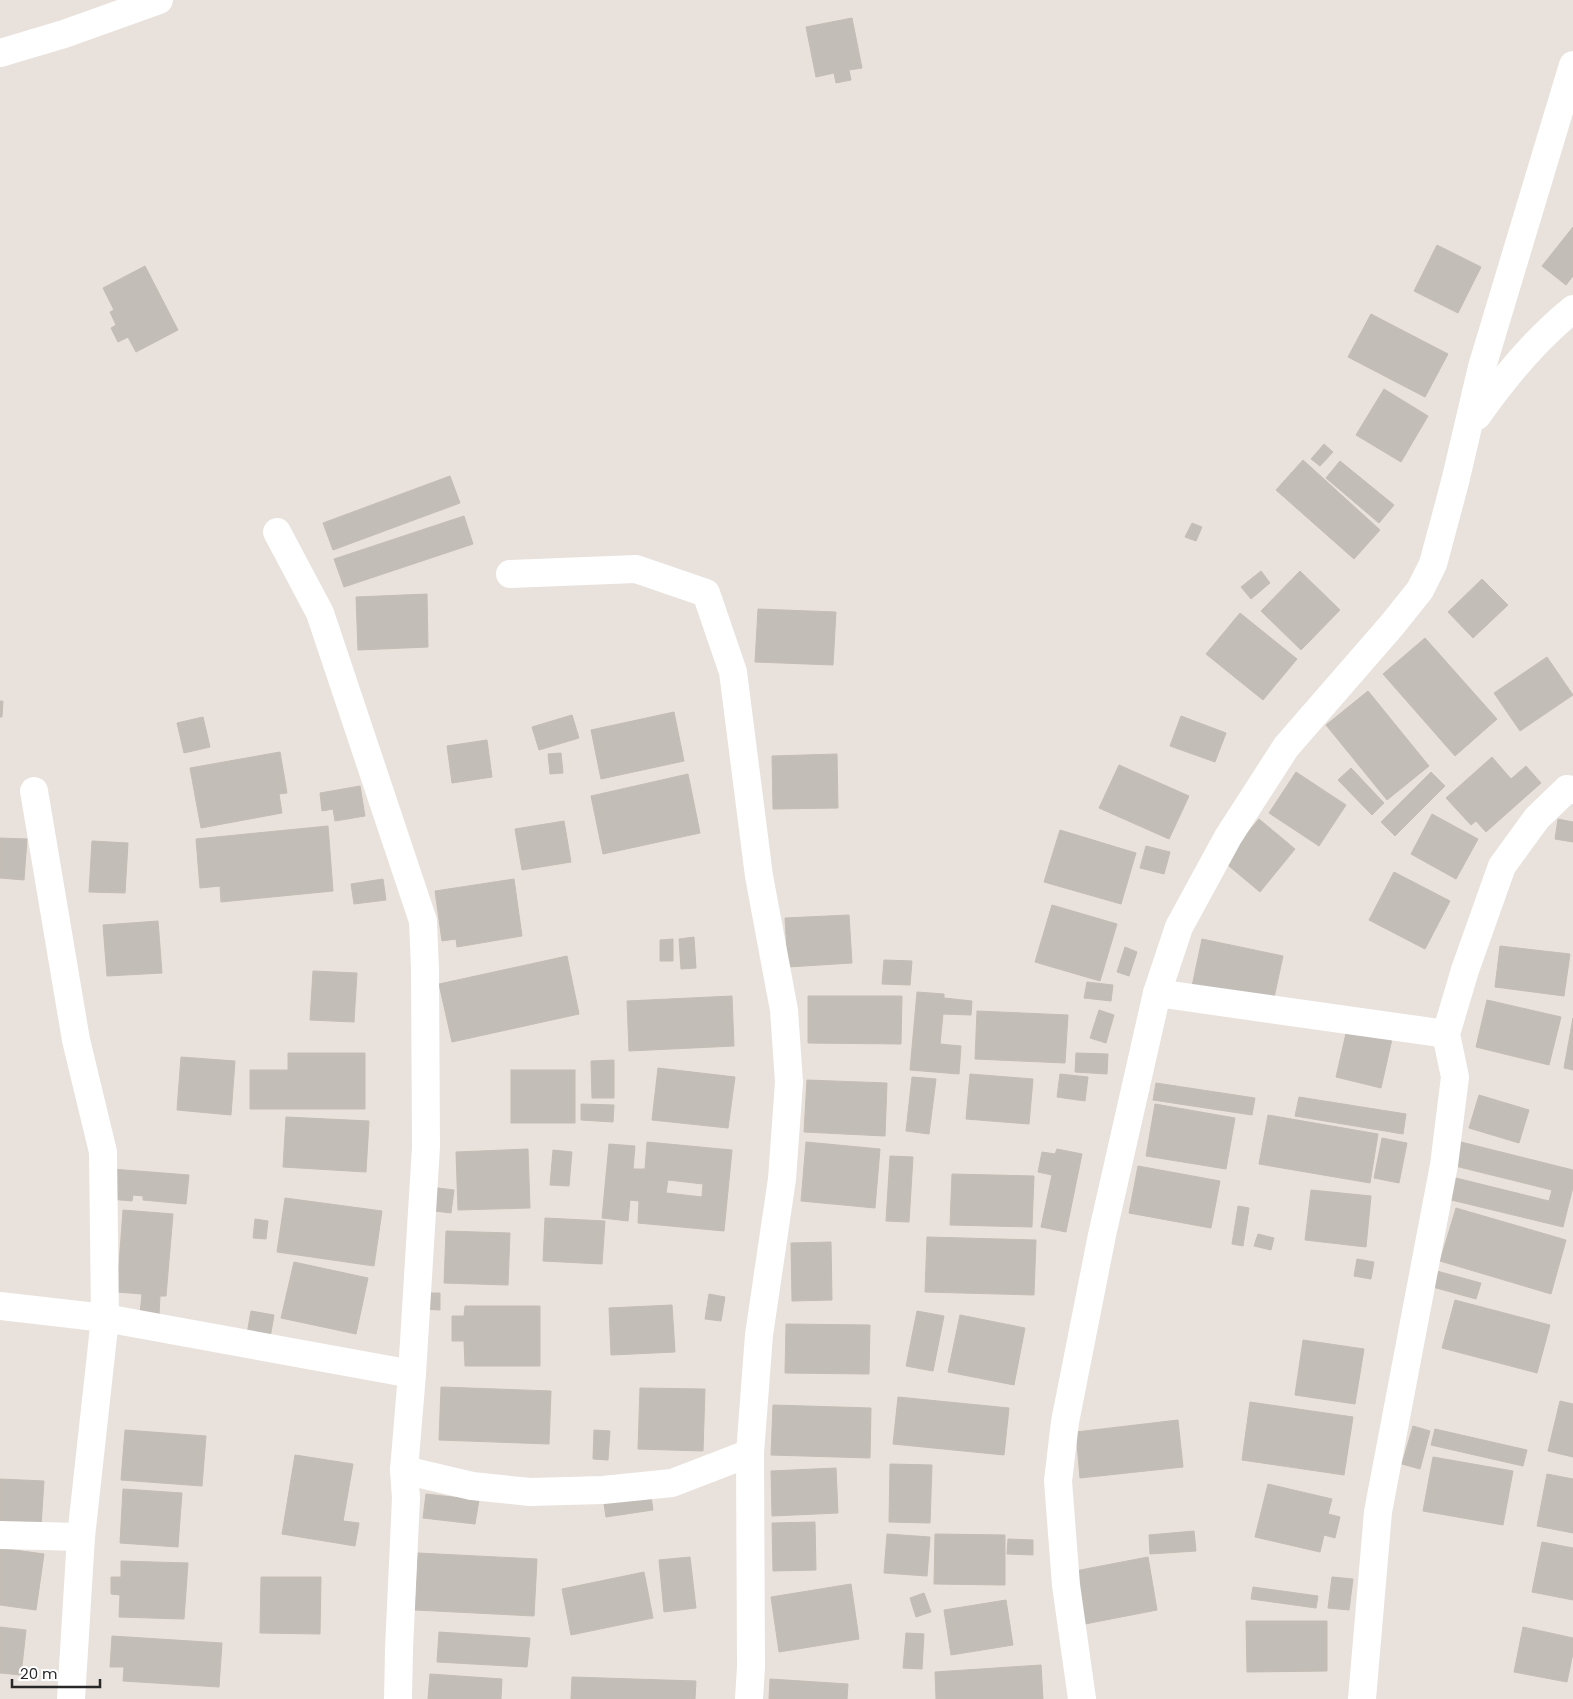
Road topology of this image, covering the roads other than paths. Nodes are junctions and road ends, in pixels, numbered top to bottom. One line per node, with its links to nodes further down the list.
1 (159, 0): 2 (street)
2 (0, 53)
3 (1573, 65): 5 (street)
4 (1573, 309): 5 (street)
5 (1469, 428): 10 (street)
6 (277, 532): 14 (street)
7 (510, 574): 15 (street)
8 (1573, 790): 11 (street)
9 (34, 791): 13 (street)
10 (1157, 993): 11 (street); 22 (street)
11 (1446, 1034): 23 (street)
12 (0, 1306): 13 (street)
13 (104, 1318): 14 (street); 18 (street)
14 (412, 1374): 16 (street)
15 (750, 1453): 16 (street); 21 (street)
16 (404, 1470): 20 (street)
17 (0, 1535): 18 (street)
18 (81, 1537): 19 (street)
19 (71, 1699)
20 (398, 1699)
21 (749, 1699)
22 (1082, 1699)
23 (1362, 1699)

